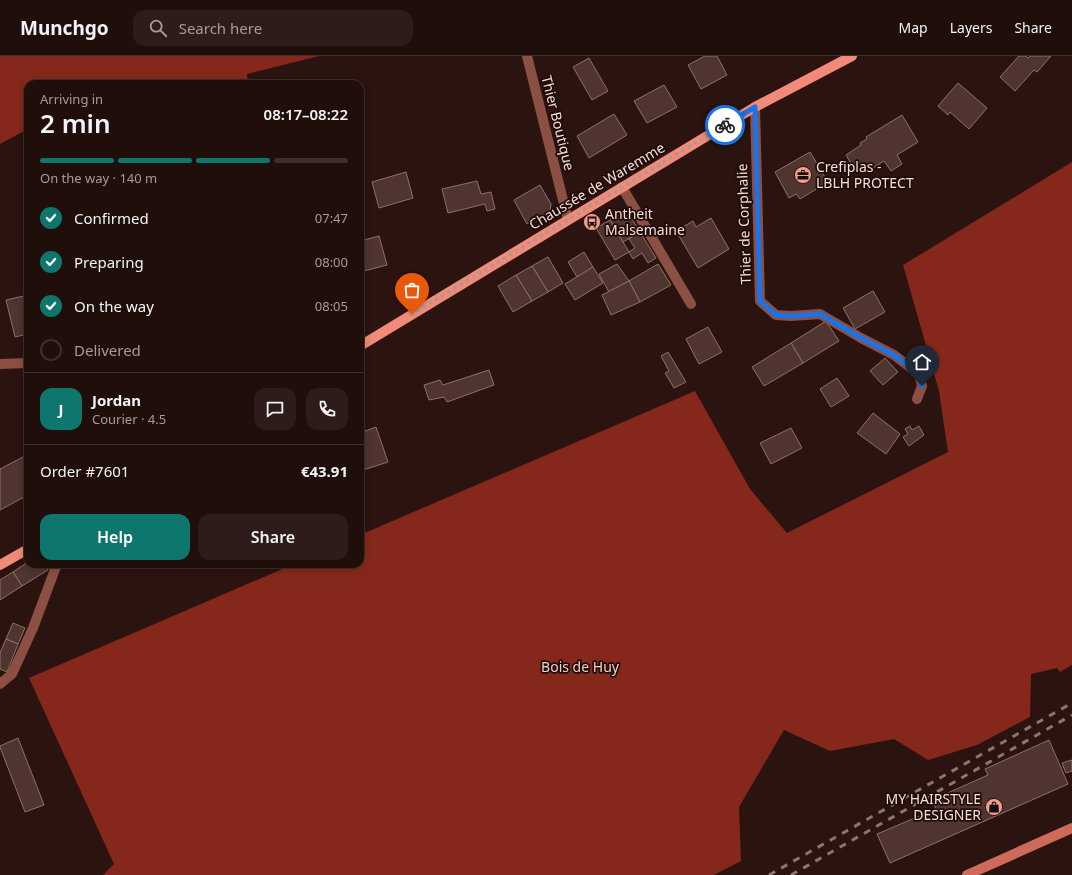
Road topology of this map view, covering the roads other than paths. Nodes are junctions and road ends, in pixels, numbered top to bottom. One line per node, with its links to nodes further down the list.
1 (527, 56): 5 (street, Thier Boutique)
2 (852, 56): 3 (main road, Chaussée de Waremme)
3 (755, 107): 4 (main road, Chaussée de Waremme); 10 (street, Thier de Corphalie)
4 (622, 187): 5 (main road, Chaussée de Waremme); 6 (street)
5 (568, 220): 7 (main road, Chaussée de Waremme)
6 (691, 304)
7 (364, 344)
8 (24, 363): 9 (street)
9 (0, 364)
10 (917, 399)
11 (24, 551): 12 (main road)
12 (0, 565)
13 (56, 568): 14 (street)
14 (0, 684)
15 (1072, 828): 16 (main road)
16 (967, 875)

